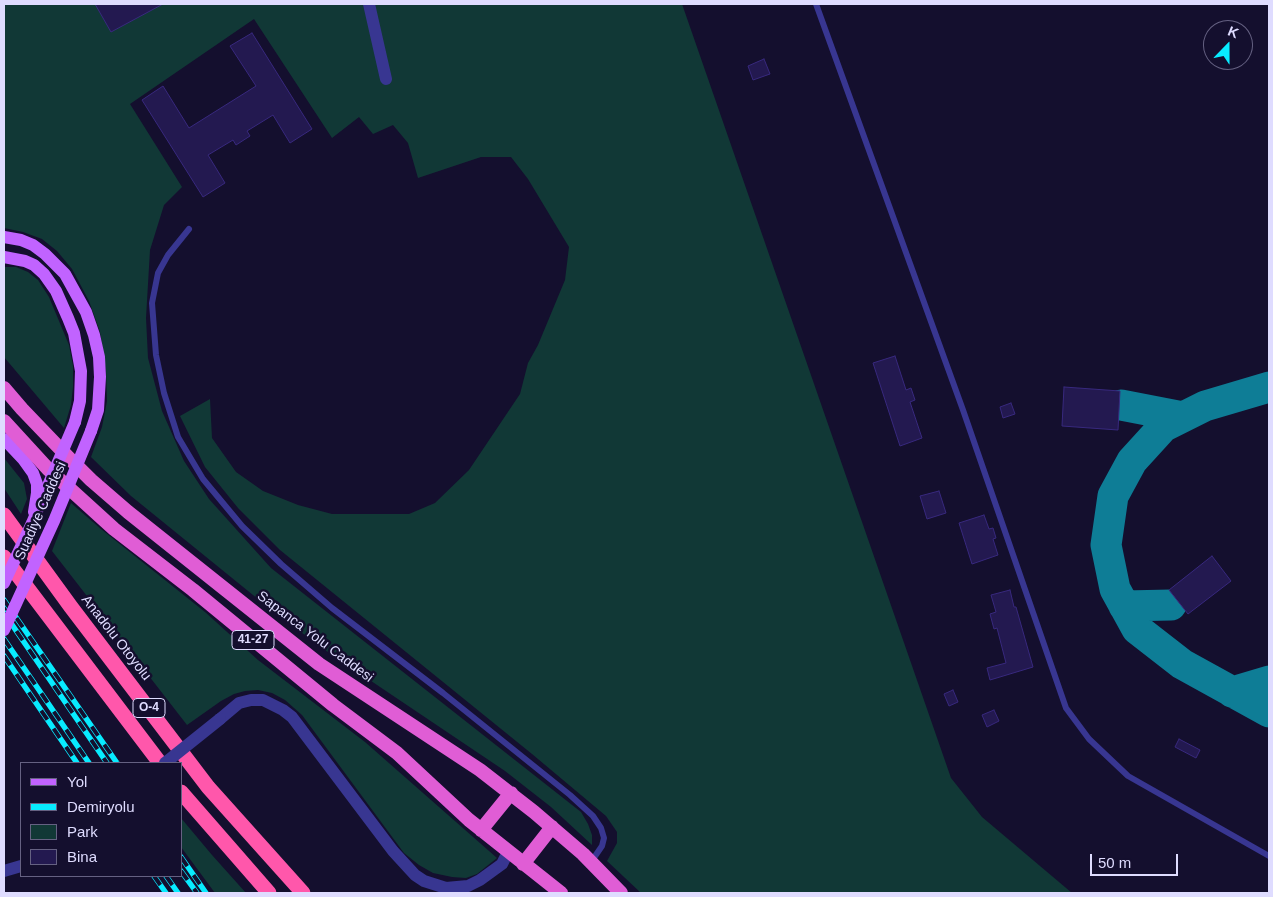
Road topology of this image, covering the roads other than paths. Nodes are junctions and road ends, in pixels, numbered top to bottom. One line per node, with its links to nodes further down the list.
1 (369, 4): 3 (street)
2 (816, 4): 24 (lane)
3 (386, 79)
4 (189, 229): 25 (lane)
5 (4, 237): 16 (main road, Suadiye Caddesi, bridge)
6 (4, 257): 13 (main road, Suadiye Caddesi, bridge)
7 (4, 379): 9 (main road)
8 (4, 388): 9 (highway, Sapanca Yolu Caddesi)
9 (22, 410): 20 (highway, Sapanca Yolu Caddesi)
10 (4, 421): 22 (highway, 41-27)
11 (4, 439): 13 (main road)
12 (4, 515): 31 (highway, Anadolu Otoyolu / O-4)
13 (32, 523): 15 (main road, Suadiye Caddesi, bridge)
14 (4, 557): 17 (highway, O-4)
15 (4, 583)
16 (4, 630)
17 (159, 762)
18 (166, 762): 29 (street, bridge)
19 (182, 793): 30 (highway)
20 (510, 794): 21 (highway, Sapanca Yolu Caddesi); 22 (highway)
21 (552, 827): 25 (highway, Sapanca Yolu Caddesi); 26 (highway)
22 (481, 830): 23 (highway, 41-27)
23 (508, 852): 26 (highway, 41-27); 29 (street)
24 (1269, 856)
25 (591, 862): 33 (highway, Sapanca Yolu Caddesi)
26 (524, 864): 32 (highway, 41-27)
27 (20, 866): 28 (street)
28 (4, 871)
29 (457, 891)
30 (269, 893)
31 (303, 893)
32 (561, 893)
33 (621, 893)

